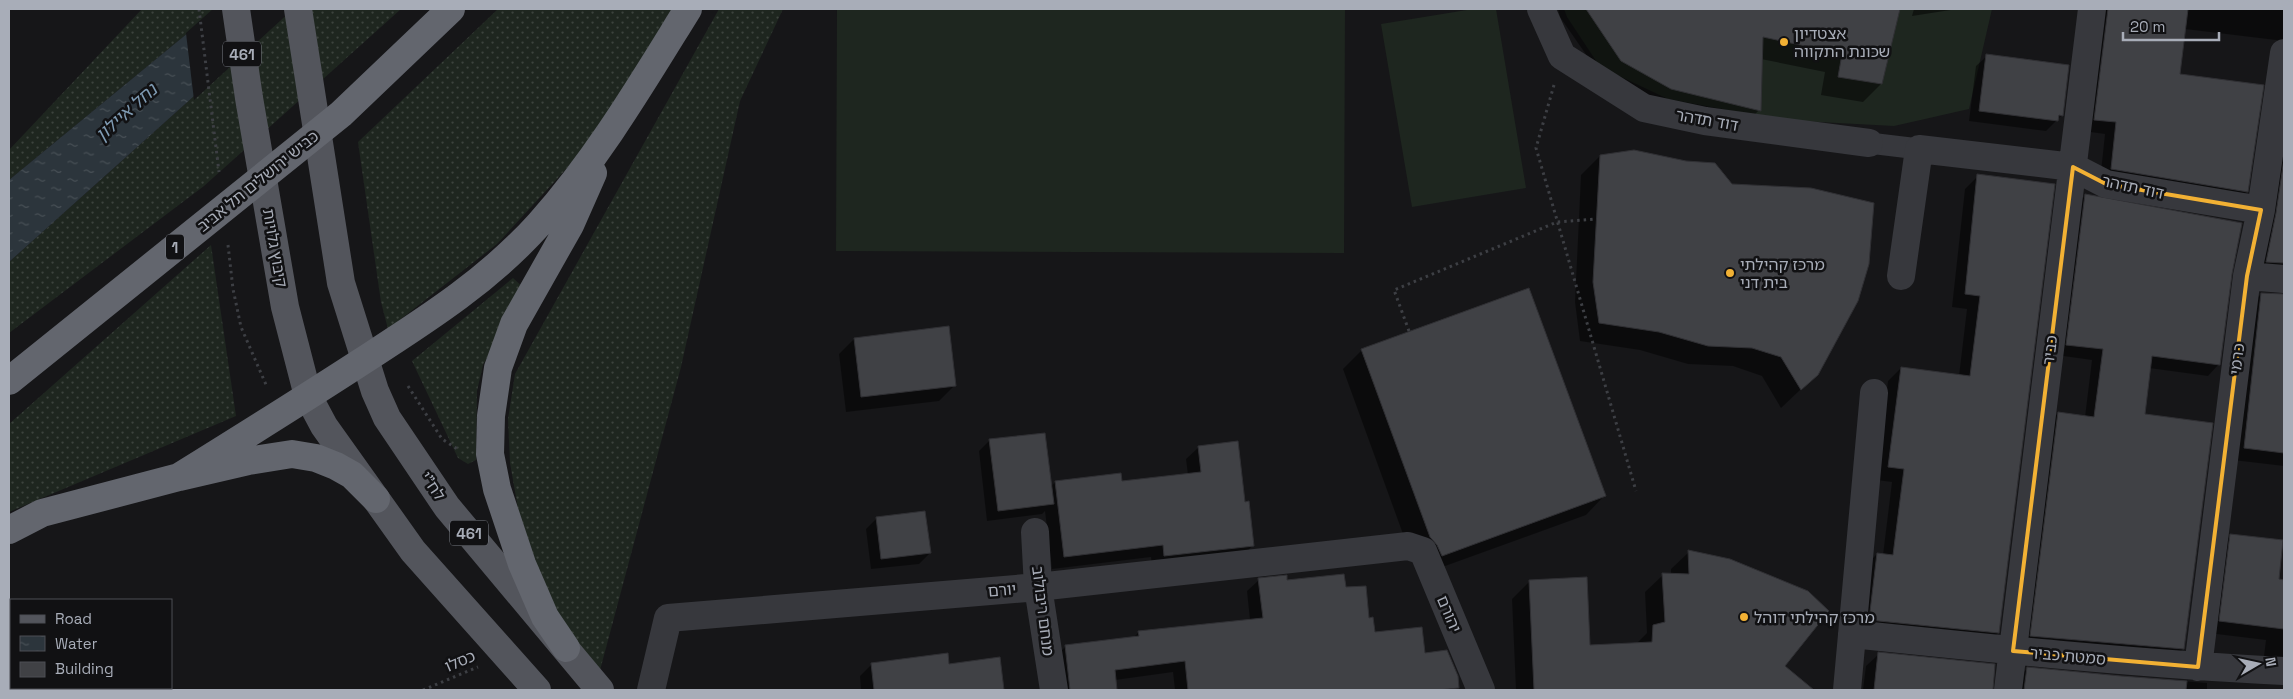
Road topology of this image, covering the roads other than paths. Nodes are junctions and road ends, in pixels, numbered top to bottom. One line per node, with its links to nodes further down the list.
1 (236, 9): 19 (main road, קיבוץ גלויות / 461)
2 (298, 9): 16 (main road, 461)
3 (451, 9): 17 (highway, כביש ירושלים תל אביב / 1)
4 (688, 9): 8 (highway)
5 (1541, 9): 9 (street, דוד תדהר)
6 (2092, 9): 11 (street, כביר)
7 (2284, 53): 12 (street, כרמי)
8 (611, 134): 16 (highway); 27 (highway)
9 (1869, 143): 10 (street, דוד תדהר)
10 (1918, 149): 11 (street, דוד תדהר); 13 (street)
11 (2073, 168): 12 (street, דוד תדהר); 28 (street, כביר)
12 (2261, 210): 14 (street, כרמי)
13 (1901, 276)
14 (2248, 276): 15 (street); 29 (street, כרמי)
15 (2284, 279)
16 (360, 348): 19 (highway); 27 (main road, לח"י / 461)
17 (9, 381)
18 (1874, 394): 26 (street)
19 (308, 396): 20 (highway); 21 (main road, 461)
20 (179, 477): 21 (highway); 22 (highway)
21 (376, 499): 31 (main road, 461)
22 (9, 530)
23 (1035, 532): 25 (street, מנחם ריבולוב)
24 (1408, 546): 25 (street, יורם); 35 (street, יהורם)
25 (1038, 587): 33 (street, יורם); 34 (street, מנחם ריבולוב)
26 (1852, 634): 28 (street, סמטת כביר); 36 (street)
27 (566, 648): 32 (main road, לח"י / 461)
28 (2013, 651): 29 (street, סמטת כביר); 37 (street, כביר)
29 (2198, 666): 30 (street, סמטת כביר)
30 (2284, 671)
31 (537, 690)
32 (600, 690)
33 (650, 690)
34 (1054, 690)
35 (1481, 690)
36 (1847, 690)
37 (2008, 690)

